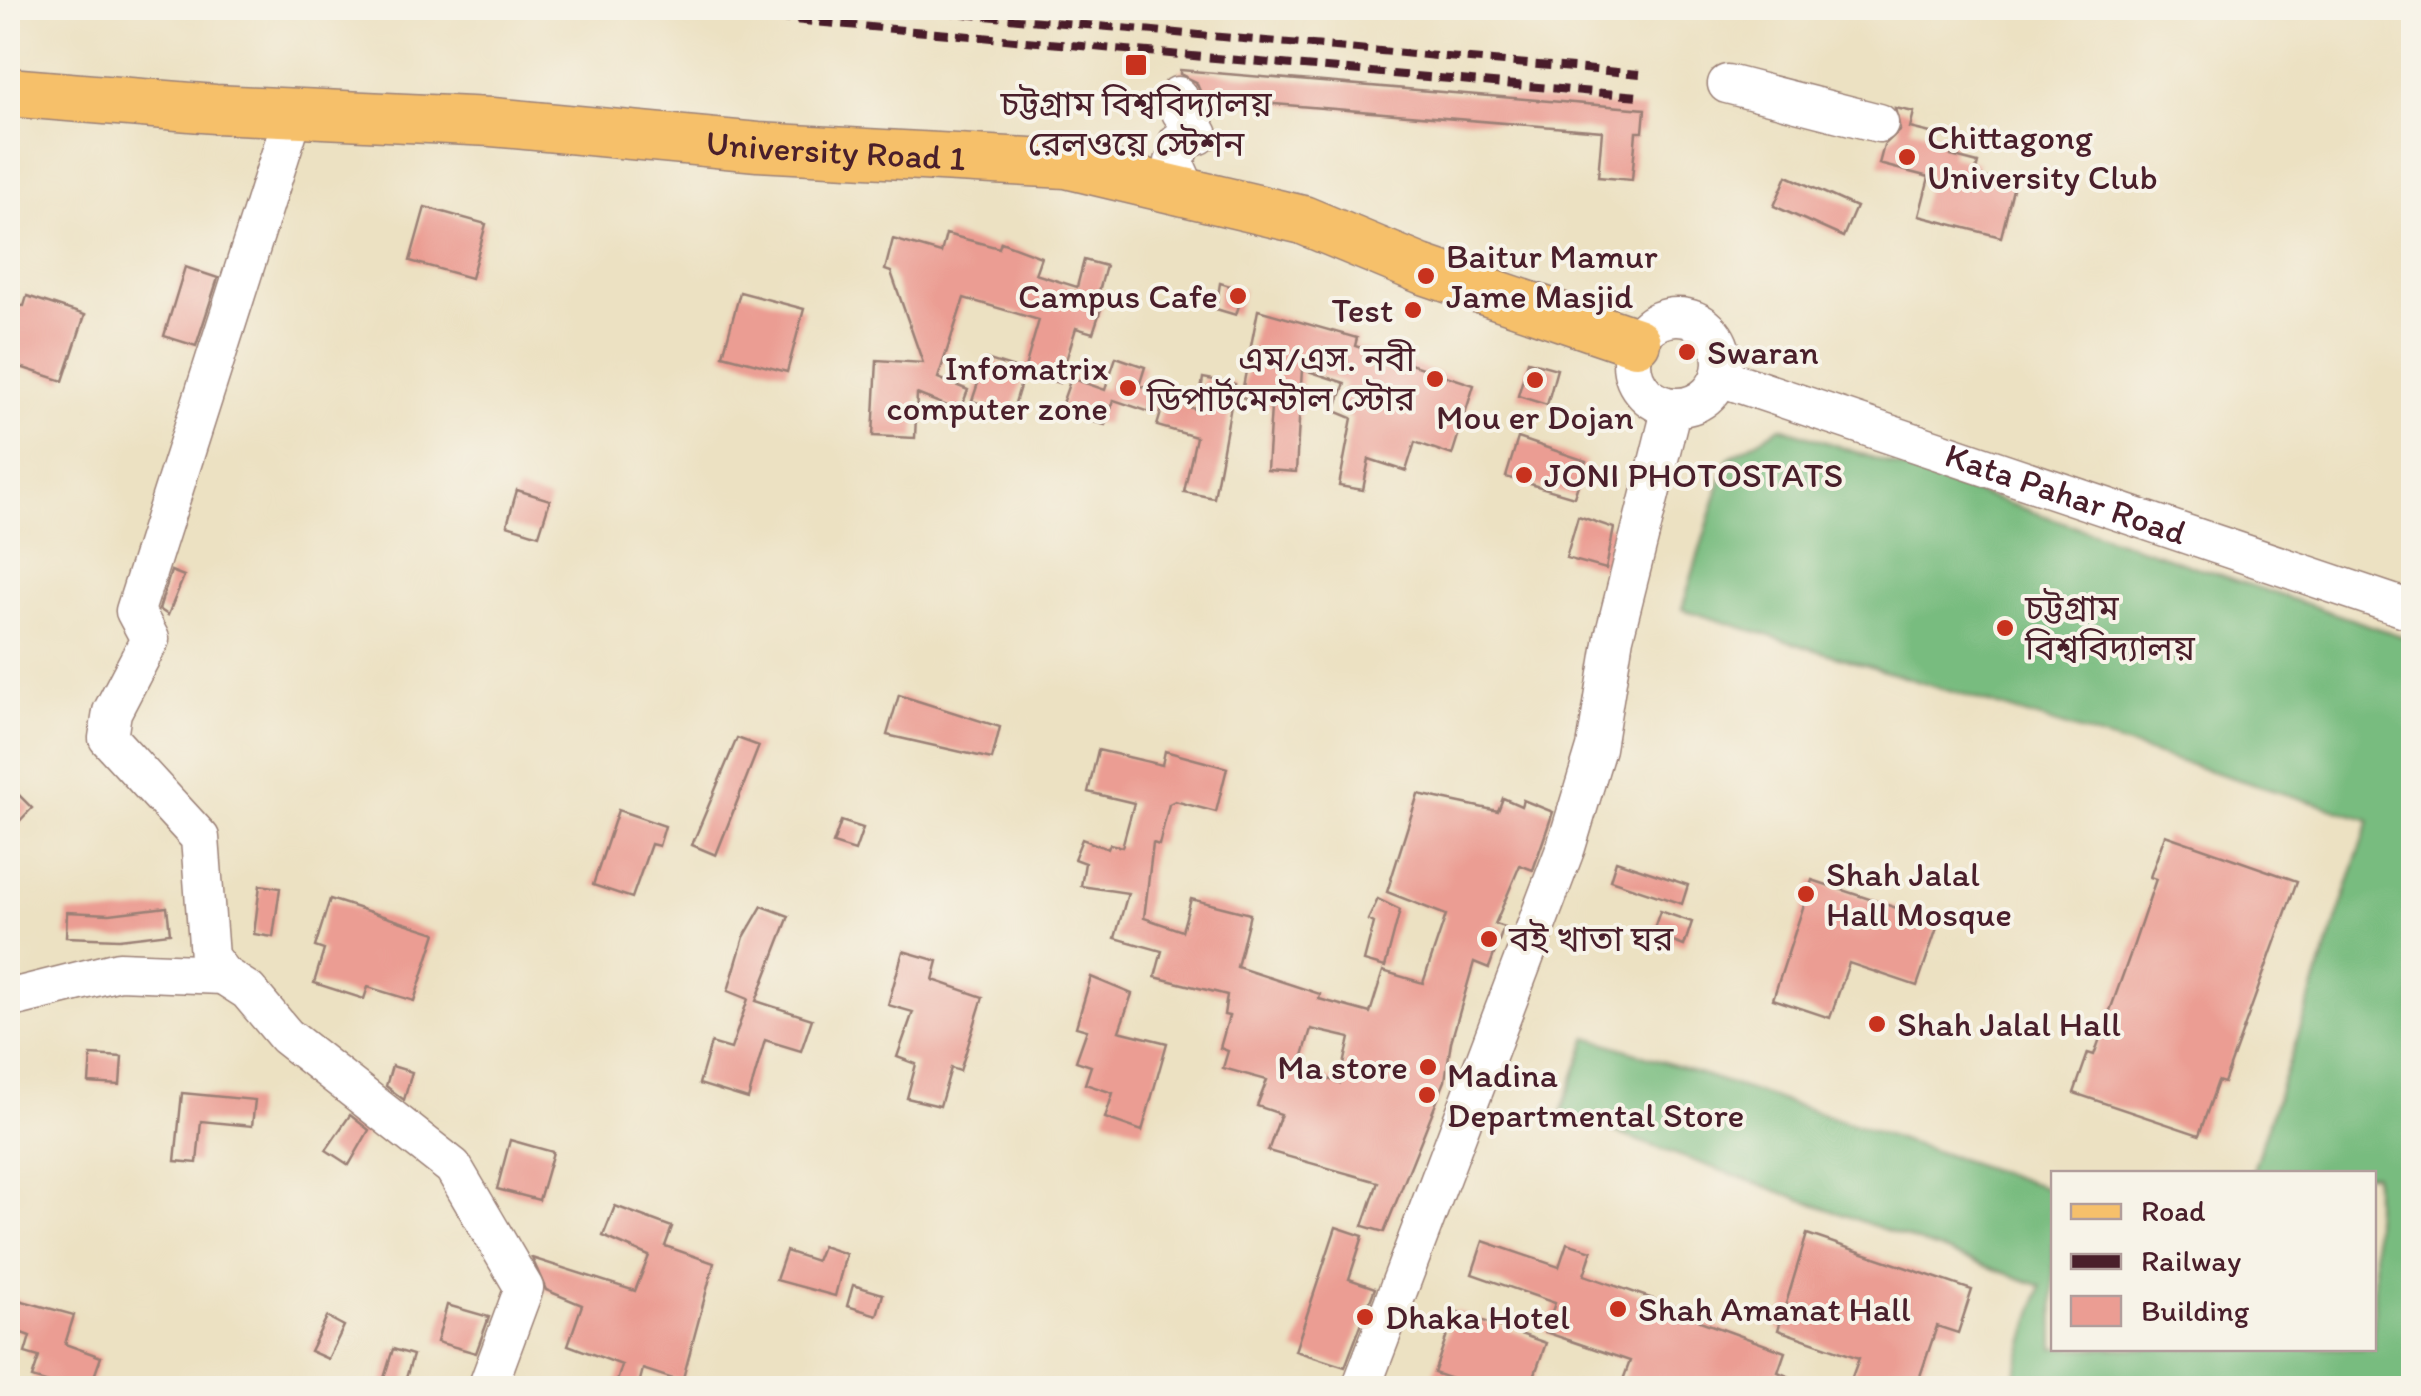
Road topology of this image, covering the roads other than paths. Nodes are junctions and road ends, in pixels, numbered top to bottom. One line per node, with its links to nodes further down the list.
1 (1727, 84): 5 (street)
2 (8, 92): 4 (main road, University Road 1)
3 (1178, 96): 6 (street)
4 (294, 112): 6 (main road, University Road 1); 12 (street)
5 (1878, 123)
6 (1186, 189): 7 (main road, University Road 1)
7 (1636, 342): 8 (street); 10 (street)
8 (1720, 376): 10 (street); 11 (street, Kata Pahar Road)
9 (1772, 393): 11 (street, Kata Pahar Road)
10 (1672, 407): 15 (street)
11 (2414, 611)
12 (222, 974): 13 (street); 14 (street)
13 (8, 999)
14 (487, 1388)
15 (1361, 1388)

